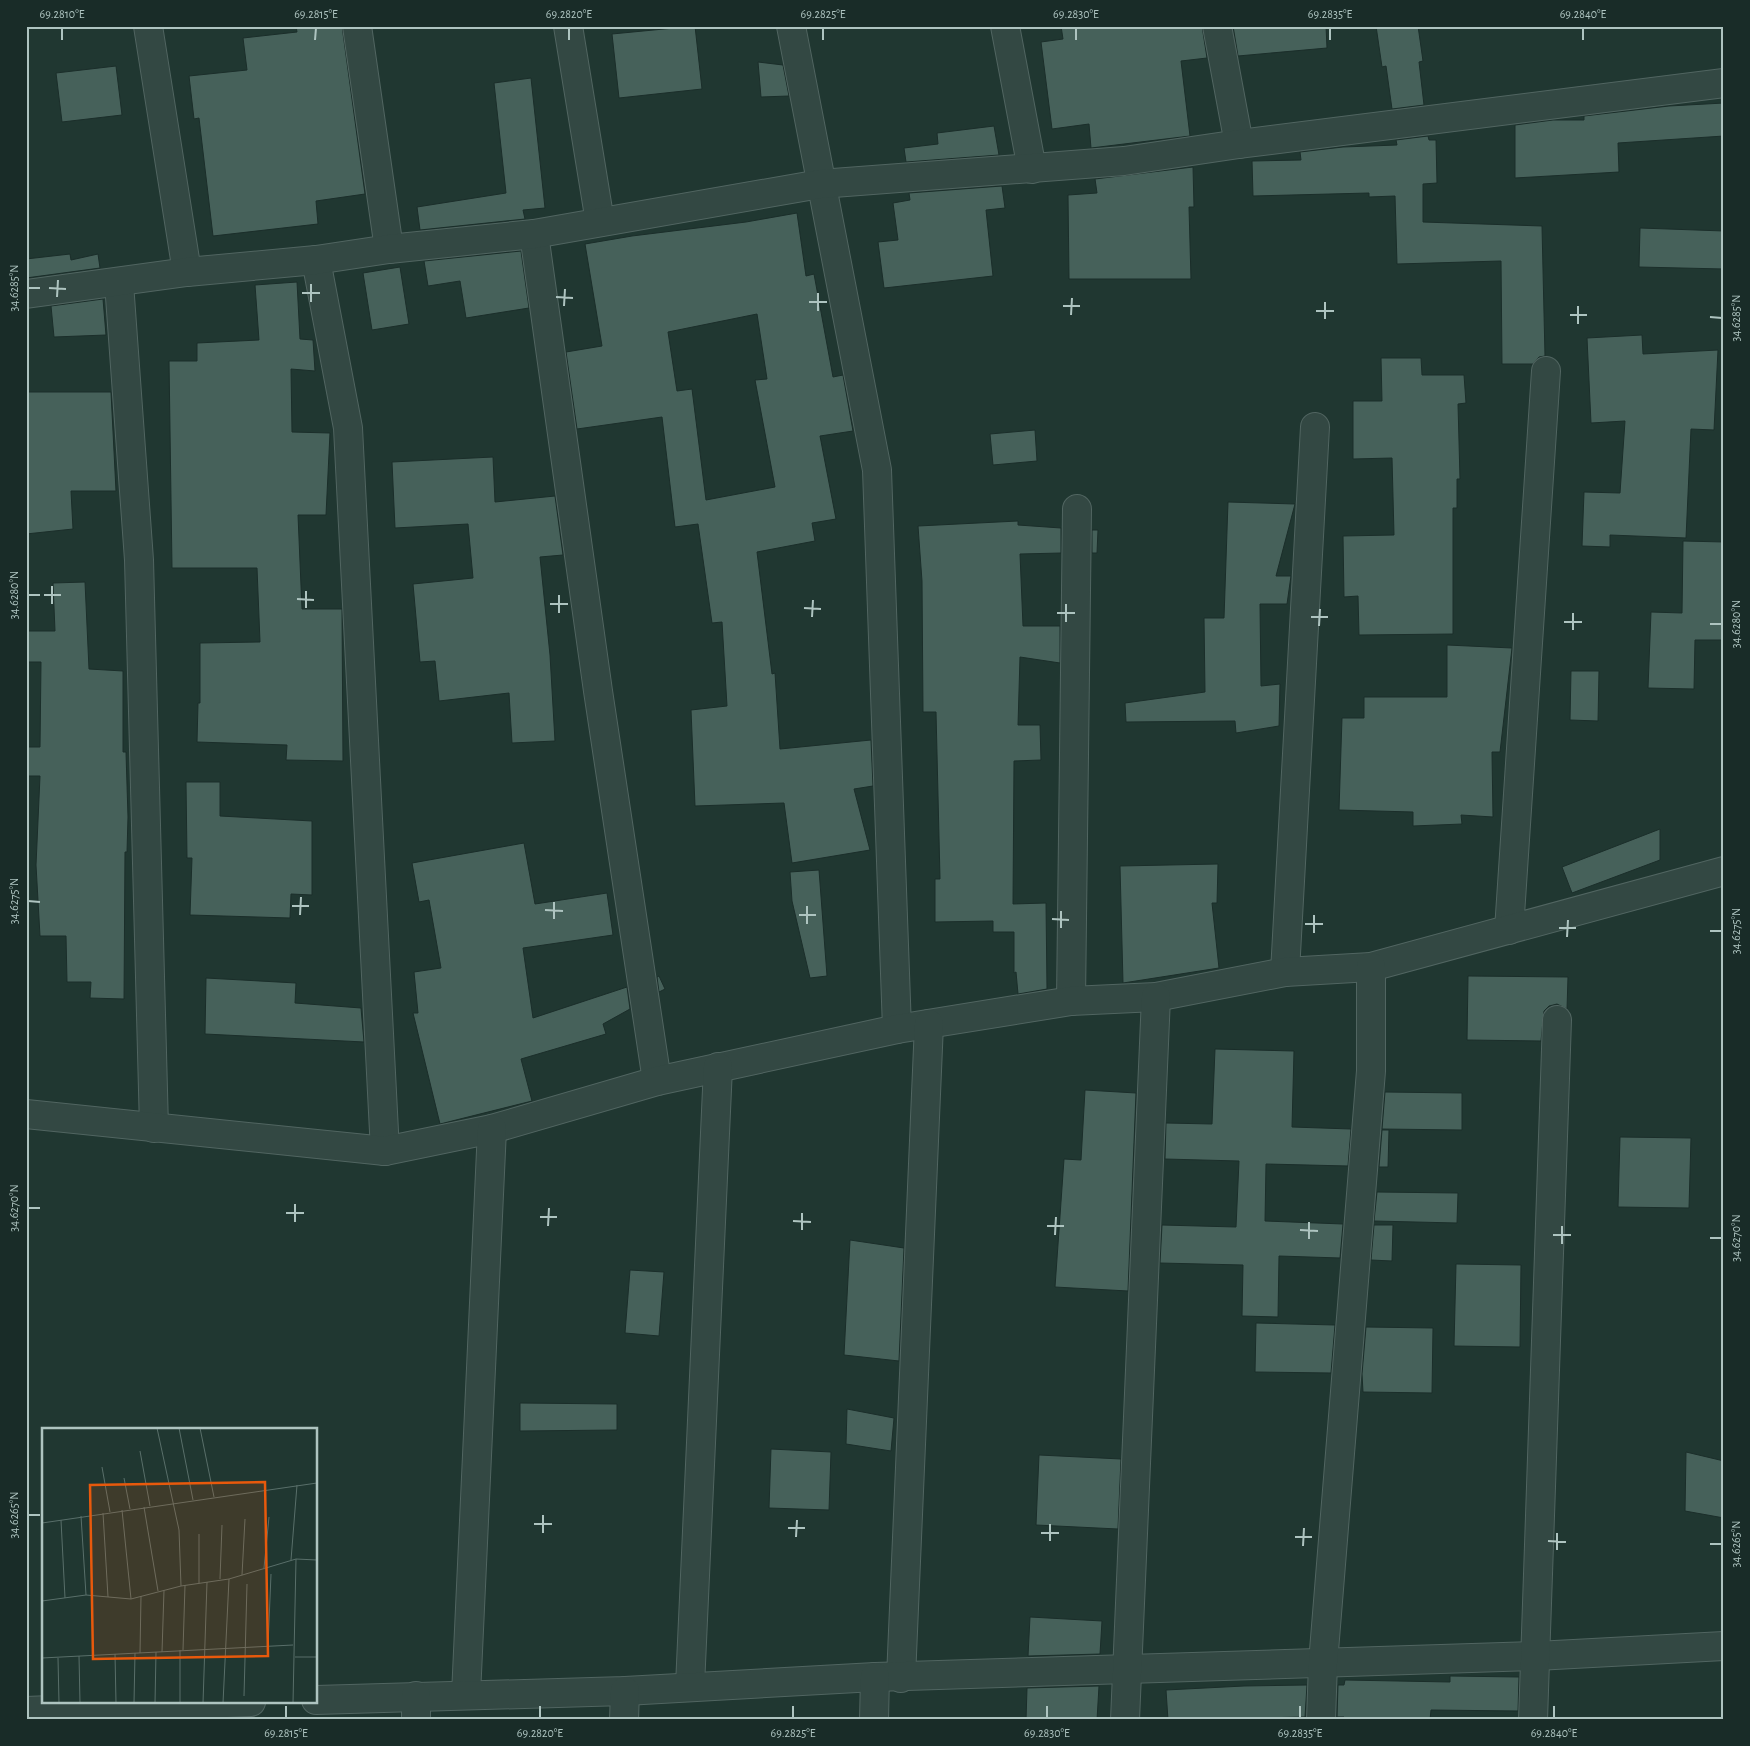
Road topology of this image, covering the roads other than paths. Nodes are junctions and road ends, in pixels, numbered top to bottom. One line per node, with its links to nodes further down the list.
1 (148, 26): 15 (street)
2 (357, 26): 13 (street)
3 (568, 26): 11 (street)
4 (791, 26): 10 (street)
5 (1005, 26): 9 (street)
6 (1217, 26): 8 (street)
7 (1724, 83): 8 (street)
8 (1238, 144): 9 (street)
9 (1032, 169): 10 (street)
10 (820, 184): 11 (street); 29 (street)
11 (600, 222): 12 (street)
12 (534, 234): 13 (street); 31 (street)
13 (389, 249): 14 (street)
14 (316, 260): 15 (street); 35 (street)
15 (187, 272): 16 (street)
16 (119, 283): 17 (street); 33 (street)
17 (26, 294)
18 (1546, 371): 22 (street)
19 (1315, 427): 24 (street)
20 (1078, 509): 26 (street)
21 (1724, 871): 22 (street)
22 (1509, 930): 23 (street)
23 (1371, 967): 24 (street); 38 (street)
24 (1285, 972): 25 (street)
25 (1156, 997): 26 (street); 39 (street)
26 (1072, 1001): 28 (street)
27 (1557, 1020): 37 (street)
28 (929, 1024): 29 (street); 40 (street)
29 (896, 1030): 30 (street)
30 (718, 1068): 31 (street); 41 (street)
31 (657, 1080): 34 (street)
32 (26, 1114): 33 (street)
33 (154, 1128): 35 (street)
34 (492, 1129): 35 (street); 43 (street)
35 (385, 1151)
36 (1724, 1646): 37 (street)
37 (1536, 1656): 38 (street); 53 (street)
38 (1323, 1663): 39 (street); 52 (street)
39 (1129, 1670): 40 (street); 51 (street)
40 (888, 1678): 41 (street); 50 (street)
41 (690, 1686): 42 (street)
42 (625, 1691): 43 (street); 49 (street)
43 (466, 1696): 46 (street)
44 (318, 1700): 46 (street)
45 (244, 1704): 48 (street)
46 (416, 1708)
47 (26, 1711): 48 (street)
48 (218, 1712)
49 (624, 1720)
50 (874, 1720)
51 (1125, 1720)
52 (1321, 1720)
53 (1533, 1720)

